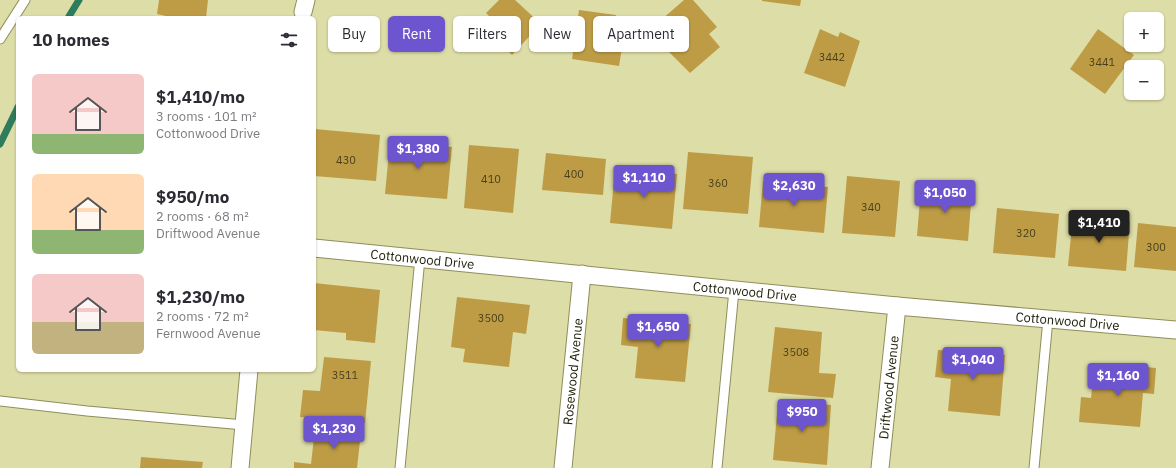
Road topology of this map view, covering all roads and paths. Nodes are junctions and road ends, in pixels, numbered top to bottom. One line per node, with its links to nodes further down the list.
1 (26, 0): 2 (lane)
2 (0, 38)
3 (316, 248): 4 (street, Cottonwood Drive)
4 (420, 258): 5 (street, Cottonwood Drive); 14 (lane)
5 (582, 274): 6 (street, Cottonwood Drive); 15 (street, Rosewood Avenue)
6 (734, 290): 7 (street, Cottonwood Drive); 16 (lane)
7 (897, 306): 8 (street, Cottonwood Drive); 17 (street, Driftwood Avenue)
8 (1048, 319): 9 (street, Cottonwood Drive); 18 (lane)
9 (1176, 330)
10 (249, 372): 12 (street)
11 (0, 401): 12 (lane)
12 (244, 425): 13 (street)
13 (240, 468)
14 (400, 468)
15 (563, 468)
16 (717, 468)
17 (880, 468)
18 (1034, 468)

